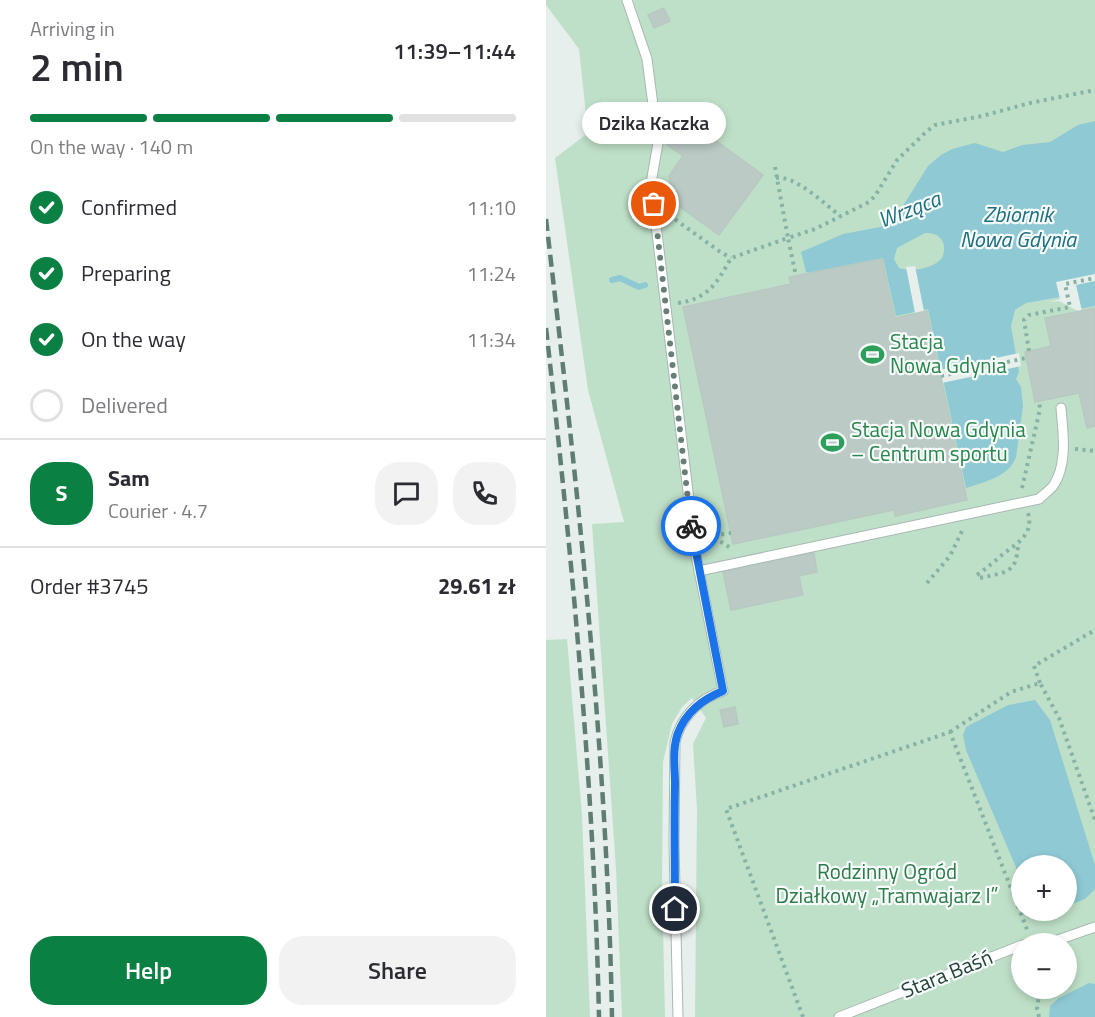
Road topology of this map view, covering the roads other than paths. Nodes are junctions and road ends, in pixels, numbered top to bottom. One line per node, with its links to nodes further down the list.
1 (627, 0): 3 (lane)
2 (1061, 408): 3 (lane)
3 (699, 571): 7 (lane)
4 (1095, 927): 5 (lane)
5 (1077, 933)
6 (1011, 949): 8 (lane, Stara Baśń)
7 (678, 1017)
8 (839, 1017)

